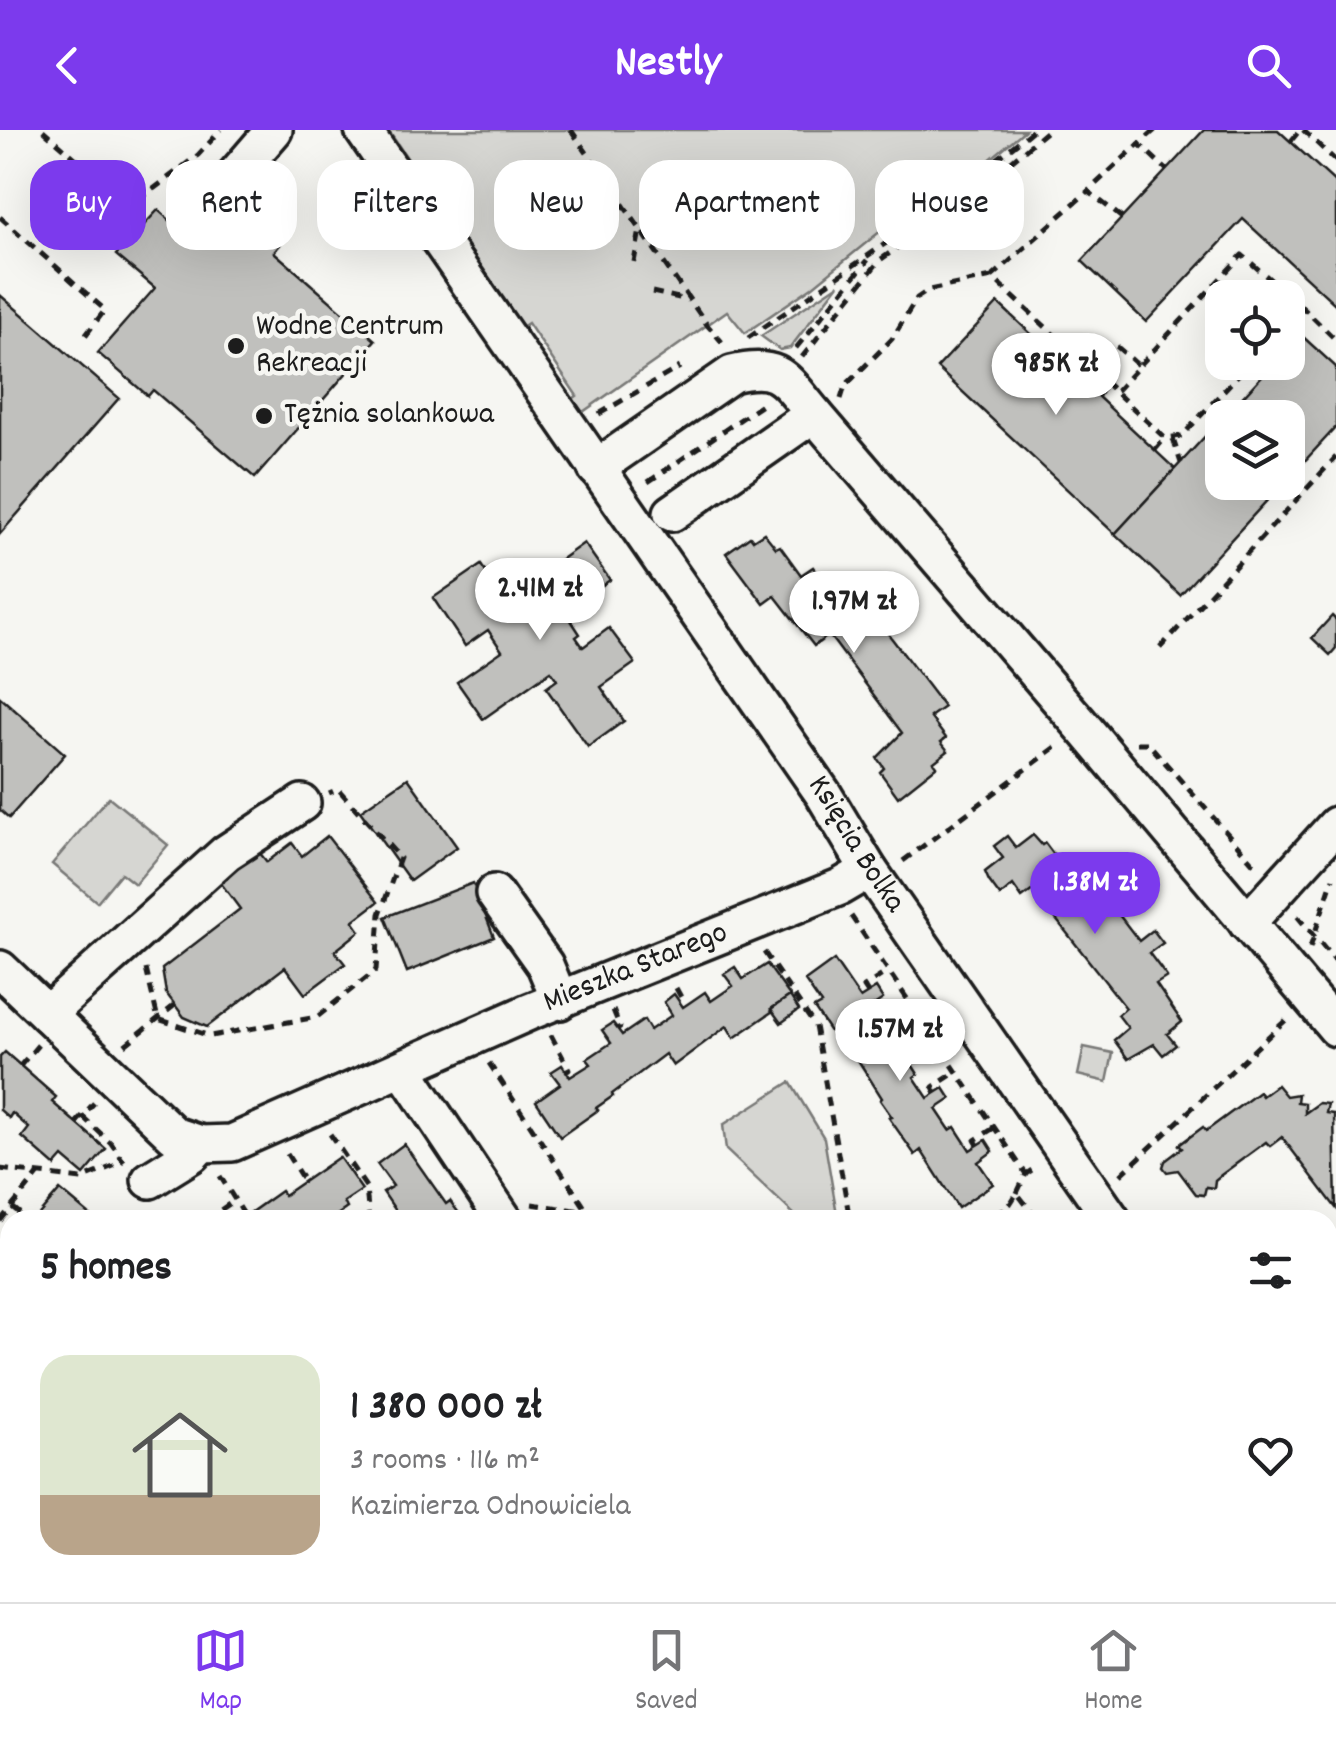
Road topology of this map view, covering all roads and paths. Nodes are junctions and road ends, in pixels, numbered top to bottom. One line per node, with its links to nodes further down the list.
1 (43, 130): 2 (path)
2 (222, 130)
3 (274, 130): 12 (street)
4 (363, 130): 48 (street, Księcia Bolka)
5 (1033, 130): 36 (path)
6 (1048, 130): 36 (path)
7 (1155, 130): 11 (path)
8 (1301, 130): 10 (path); 13 (path)
9 (574, 131): 18 (path)
10 (1290, 141)
11 (1140, 144): 14 (path); 15 (path)
12 (248, 160)
13 (1336, 161)
14 (1166, 170)
15 (1088, 191): 17 (path); 22 (path)
16 (0, 217): 30 (path)
17 (1122, 218)
18 (639, 225)
19 (639, 238): 21 (path)
20 (656, 250): 27 (path)
21 (634, 262)
22 (992, 277): 29 (path); 43 (path)
23 (1218, 280): 24 (path)
24 (1271, 280)
25 (652, 292): 27 (path)
26 (1205, 294): 34 (path)
27 (690, 300): 32 (path)
28 (1305, 311): 31 (path)
29 (1052, 330): 33 (path); 35 (path)
30 (84, 336)
31 (1336, 340)
32 (722, 342)
33 (1042, 344)
34 (1139, 366): 35 (path); 39 (path)
35 (1091, 368): 38 (path)
36 (788, 371): 43 (street); 48 (street); 49 (path)
37 (1233, 380): 41 (path)
38 (1106, 382): 39 (path); 40 (path)
39 (1116, 391): 44 (path)
40 (1098, 396)
41 (1214, 400)
42 (1205, 410): 44 (path)
43 (827, 413): 50 (street); 52 (street)
44 (1169, 438): 45 (path); 47 (path)
45 (1155, 450)
46 (1336, 457): 51 (path)
47 (1181, 463)
48 (596, 468): 56 (street, Księcia Bolka)
49 (634, 488)
50 (672, 513)
51 (1160, 648)
52 (1083, 727): 56 (path); 59 (street)
53 (302, 803): 60 (street); 69 (path)
54 (1336, 825): 59 (street)
55 (1336, 867): 64 (path)
56 (873, 875): 67 (street, Mieszka Starego); 106 (street, Księcia Bolka)
57 (494, 892): 67 (street)
58 (848, 911): 63 (path)
59 (1247, 923): 64 (street)
60 (137, 932): 69 (path); 70 (street)
61 (757, 941): 103 (path)
62 (0, 969): 70 (street)
63 (887, 972): 65 (path); 68 (path)
64 (1305, 991): 71 (street); 107 (path)
65 (868, 993)
66 (175, 1005): 69 (path)
67 (553, 1012): 76 (street, Mieszka Starego); 77 (path)
68 (918, 1017): 72 (path); 78 (path)
69 (158, 1019): 73 (path)
70 (46, 1025): 75 (path); 87 (street)
71 (1336, 1028)
72 (903, 1036)
73 (121, 1050)
74 (480, 1050): 102 (path)
75 (20, 1066)
76 (403, 1069): 87 (street, Mieszka Starego); 96 (street)
77 (566, 1071)
78 (956, 1072): 80 (path); 84 (path)
79 (102, 1092): 81 (path)
80 (936, 1093)
81 (82, 1116): 83 (path); 89 (path)
82 (321, 1121): 100 (path)
83 (76, 1123)
84 (994, 1128): 86 (path); 90 (path)
85 (278, 1140): 92 (path)
86 (978, 1145)
87 (209, 1157): 91 (street); 93 (path)
88 (0, 1169): 89 (path)
89 (39, 1174): 94 (path)
90 (1026, 1174)
91 (150, 1180)
92 (304, 1182)
93 (235, 1200): 98 (path); 99 (path)
94 (12, 1208): 97 (path)
95 (1007, 1208): 104 (path); 105 (path)
96 (496, 1209): 101 (path)
97 (15, 1210)
98 (220, 1210)
99 (241, 1210)
100 (368, 1210)
101 (527, 1210)
102 (587, 1210)
103 (848, 1210)
104 (1002, 1210)
105 (1030, 1210)
106 (1097, 1210)
107 (1099, 1210)

